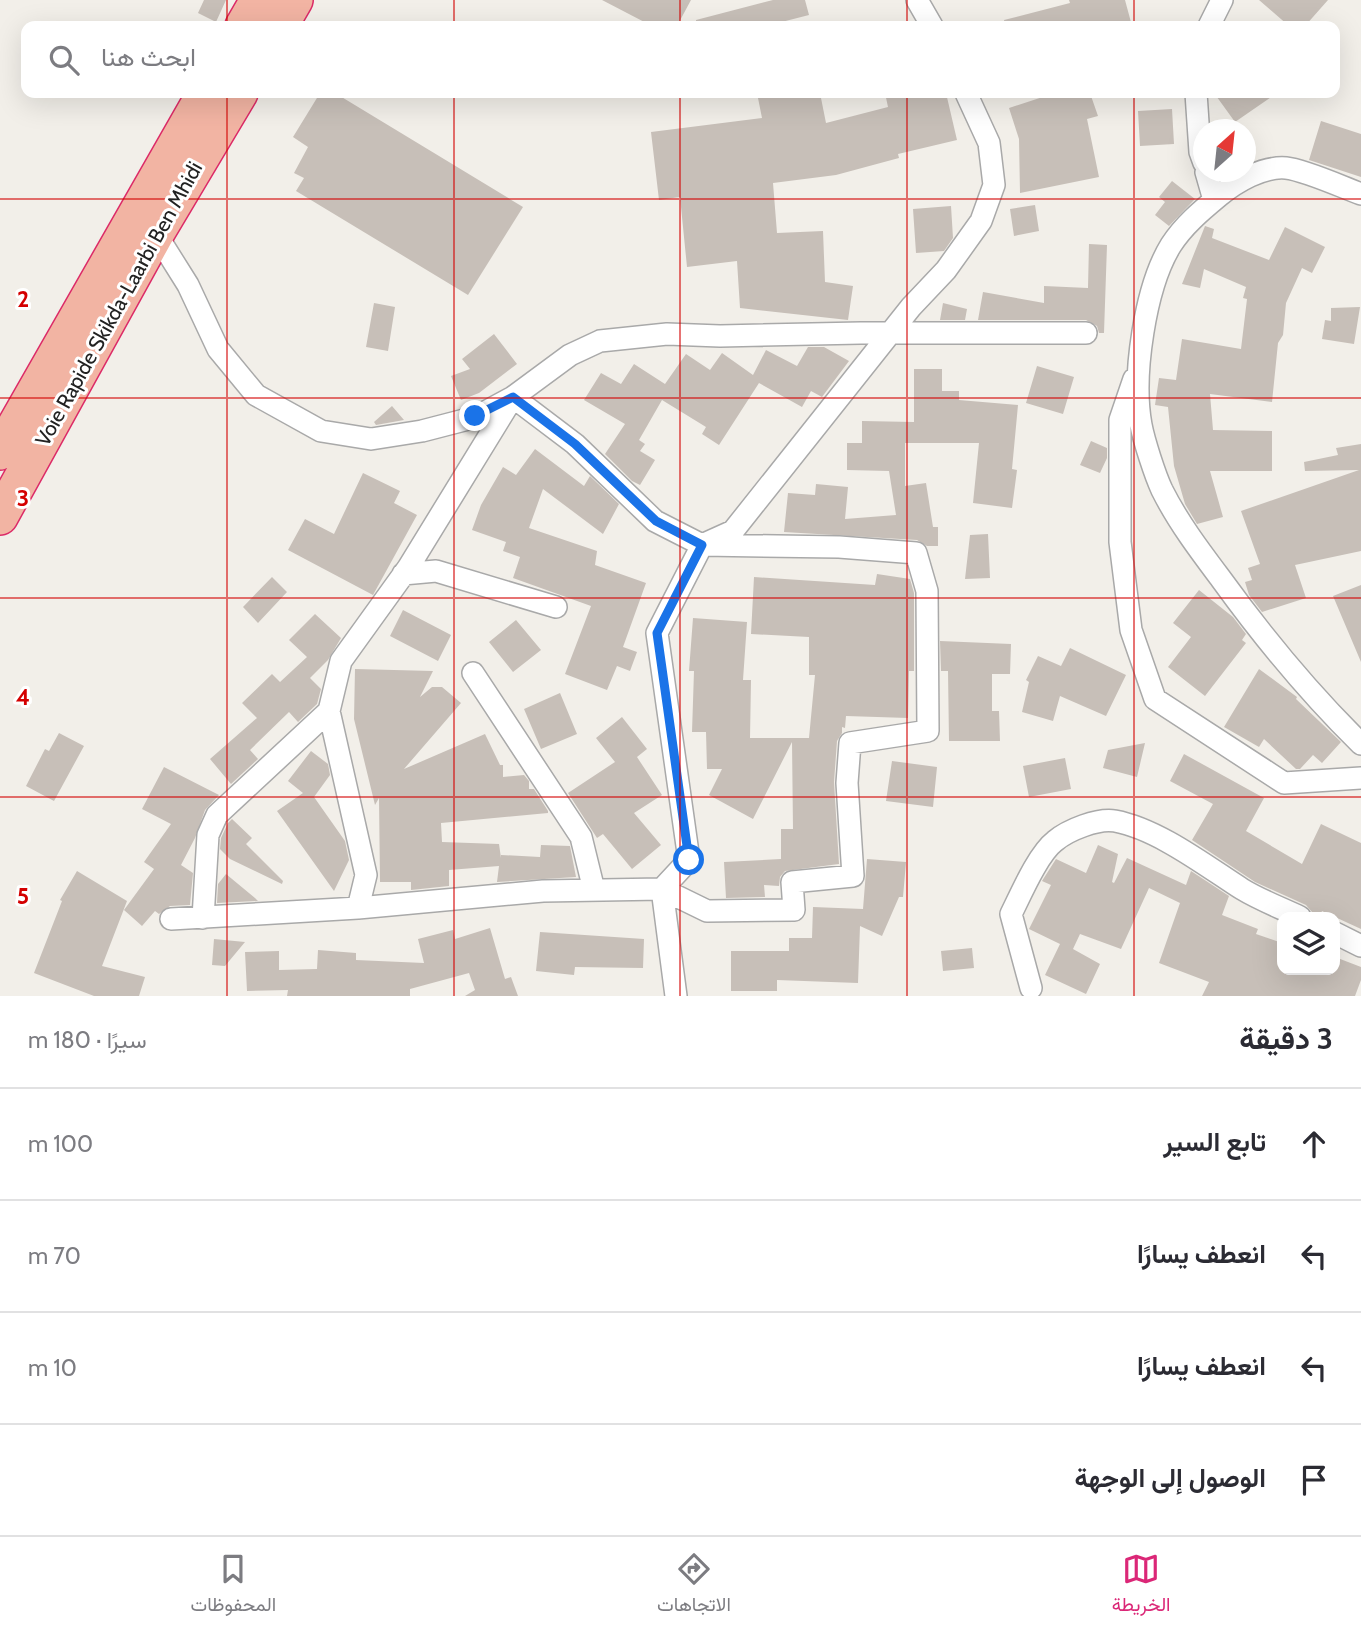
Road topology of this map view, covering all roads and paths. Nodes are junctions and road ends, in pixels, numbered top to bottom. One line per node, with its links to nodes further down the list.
1 (258, 0): 5 (highway)
2 (295, 0): 6 (highway)
3 (917, 0): 7 (street)
4 (1222, 0): 8 (street)
5 (246, 21)
6 (282, 21)
7 (929, 21)
8 (1212, 21)
9 (202, 98): 22 (highway, Voie Rapide Skikda-Laarbi Ben Mhidi)
10 (237, 98): 17 (highway, Voie Rapide Skikda-Laarbi Ben Mhidi)
11 (968, 98): 18 (street)
12 (1196, 98): 13 (street)
13 (1198, 119)
14 (1209, 182): 16 (street)
15 (1361, 194): 16 (street)
16 (1214, 200): 20 (street)
17 (156, 234): 21 (street); 23 (highway, Voie Rapide Skikda-Laarbi Ben Mhidi)
18 (891, 333): 19 (street); 21 (street); 24 (street)
19 (1086, 333)
20 (1139, 364): 29 (street); 30 (street)
21 (513, 397): 24 (street); 25 (street)
22 (0, 452)
23 (0, 517)
24 (702, 545): 31 (street); 31 (street)
25 (404, 574): 26 (street); 28 (street)
26 (556, 607)
27 (473, 673): 32 (street)
28 (329, 711): 33 (street); 35 (street)
29 (1361, 744)
30 (1361, 778)
31 (662, 889): 32 (street); 40 (street)
32 (594, 890): 33 (street)
33 (358, 908): 35 (street)
34 (1290, 912): 39 (street)
35 (203, 918): 36 (street)
36 (171, 919)
37 (1340, 936): 38 (street)
38 (1361, 946)
39 (1031, 988)
40 (676, 996)

